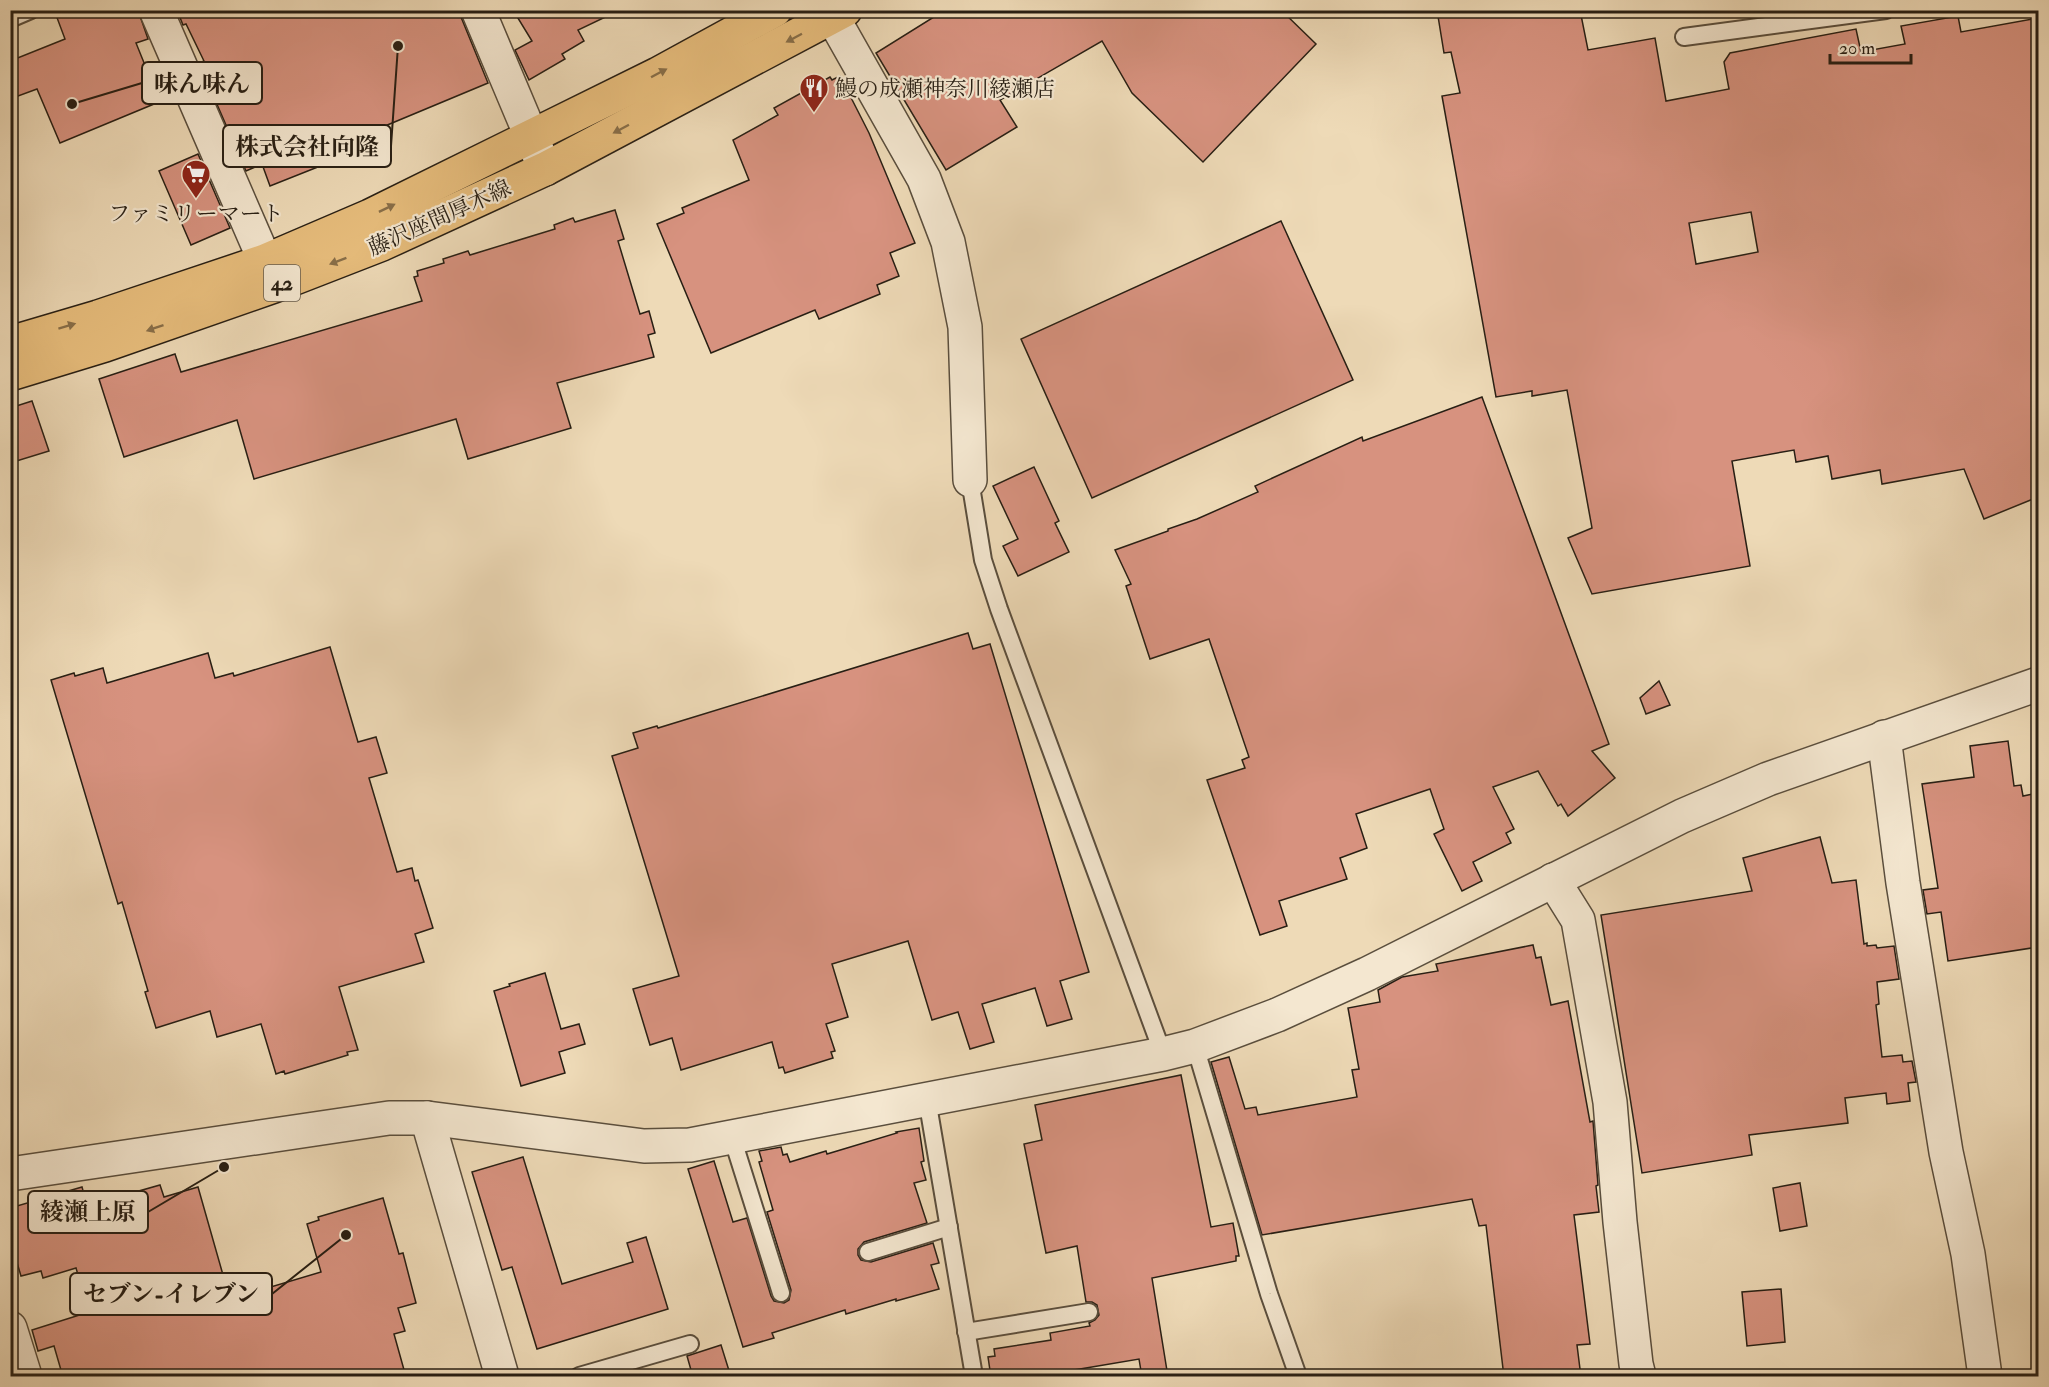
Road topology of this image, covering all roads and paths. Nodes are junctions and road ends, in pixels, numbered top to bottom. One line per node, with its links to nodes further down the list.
1 (31, 10): 7 (lane)
2 (156, 10): 11 (street)
3 (478, 10): 9 (street)
4 (775, 10): 9 (main road, 藤沢座間厚木線 / 42, one-way to 4)
5 (1886, 10): 8 (lane)
6 (839, 14): 10 (main road, 藤沢座間厚木線 / 42, one-way to 10); 14 (street)
7 (10, 19)
8 (1684, 37)
9 (532, 137): 10 (street); 11 (main road, 藤沢座間厚木線 / 42, one-way to 9)
10 (545, 169): 13 (main road, 藤沢座間厚木線 / 42, one-way to 13)
11 (265, 261): 12 (main road, 藤沢座間厚木線 / 42, one-way to 11)
12 (10, 343)
13 (10, 374)
14 (970, 480): 19 (lane)
15 (2038, 684): 16 (street)
16 (1884, 737): 17 (street); 37 (street)
17 (1552, 880): 18 (street); 36 (street)
18 (1195, 1046): 19 (street); 35 (lane)
19 (1162, 1054): 20 (street)
20 (927, 1099): 22 (street); 24 (lane)
21 (427, 1118): 22 (street); 23 (street); 32 (street)
22 (732, 1137): 26 (lane)
23 (10, 1174)
24 (949, 1227): 25 (lane); 29 (lane)
25 (868, 1252)
26 (781, 1293)
27 (1089, 1312): 29 (lane)
28 (10, 1328): 31 (street)
29 (966, 1332): 34 (lane)
30 (690, 1344): 33 (lane)
31 (25, 1377)
32 (502, 1377)
33 (579, 1377)
34 (974, 1377)
35 (1298, 1377)
36 (1639, 1377)
37 (1985, 1377)

